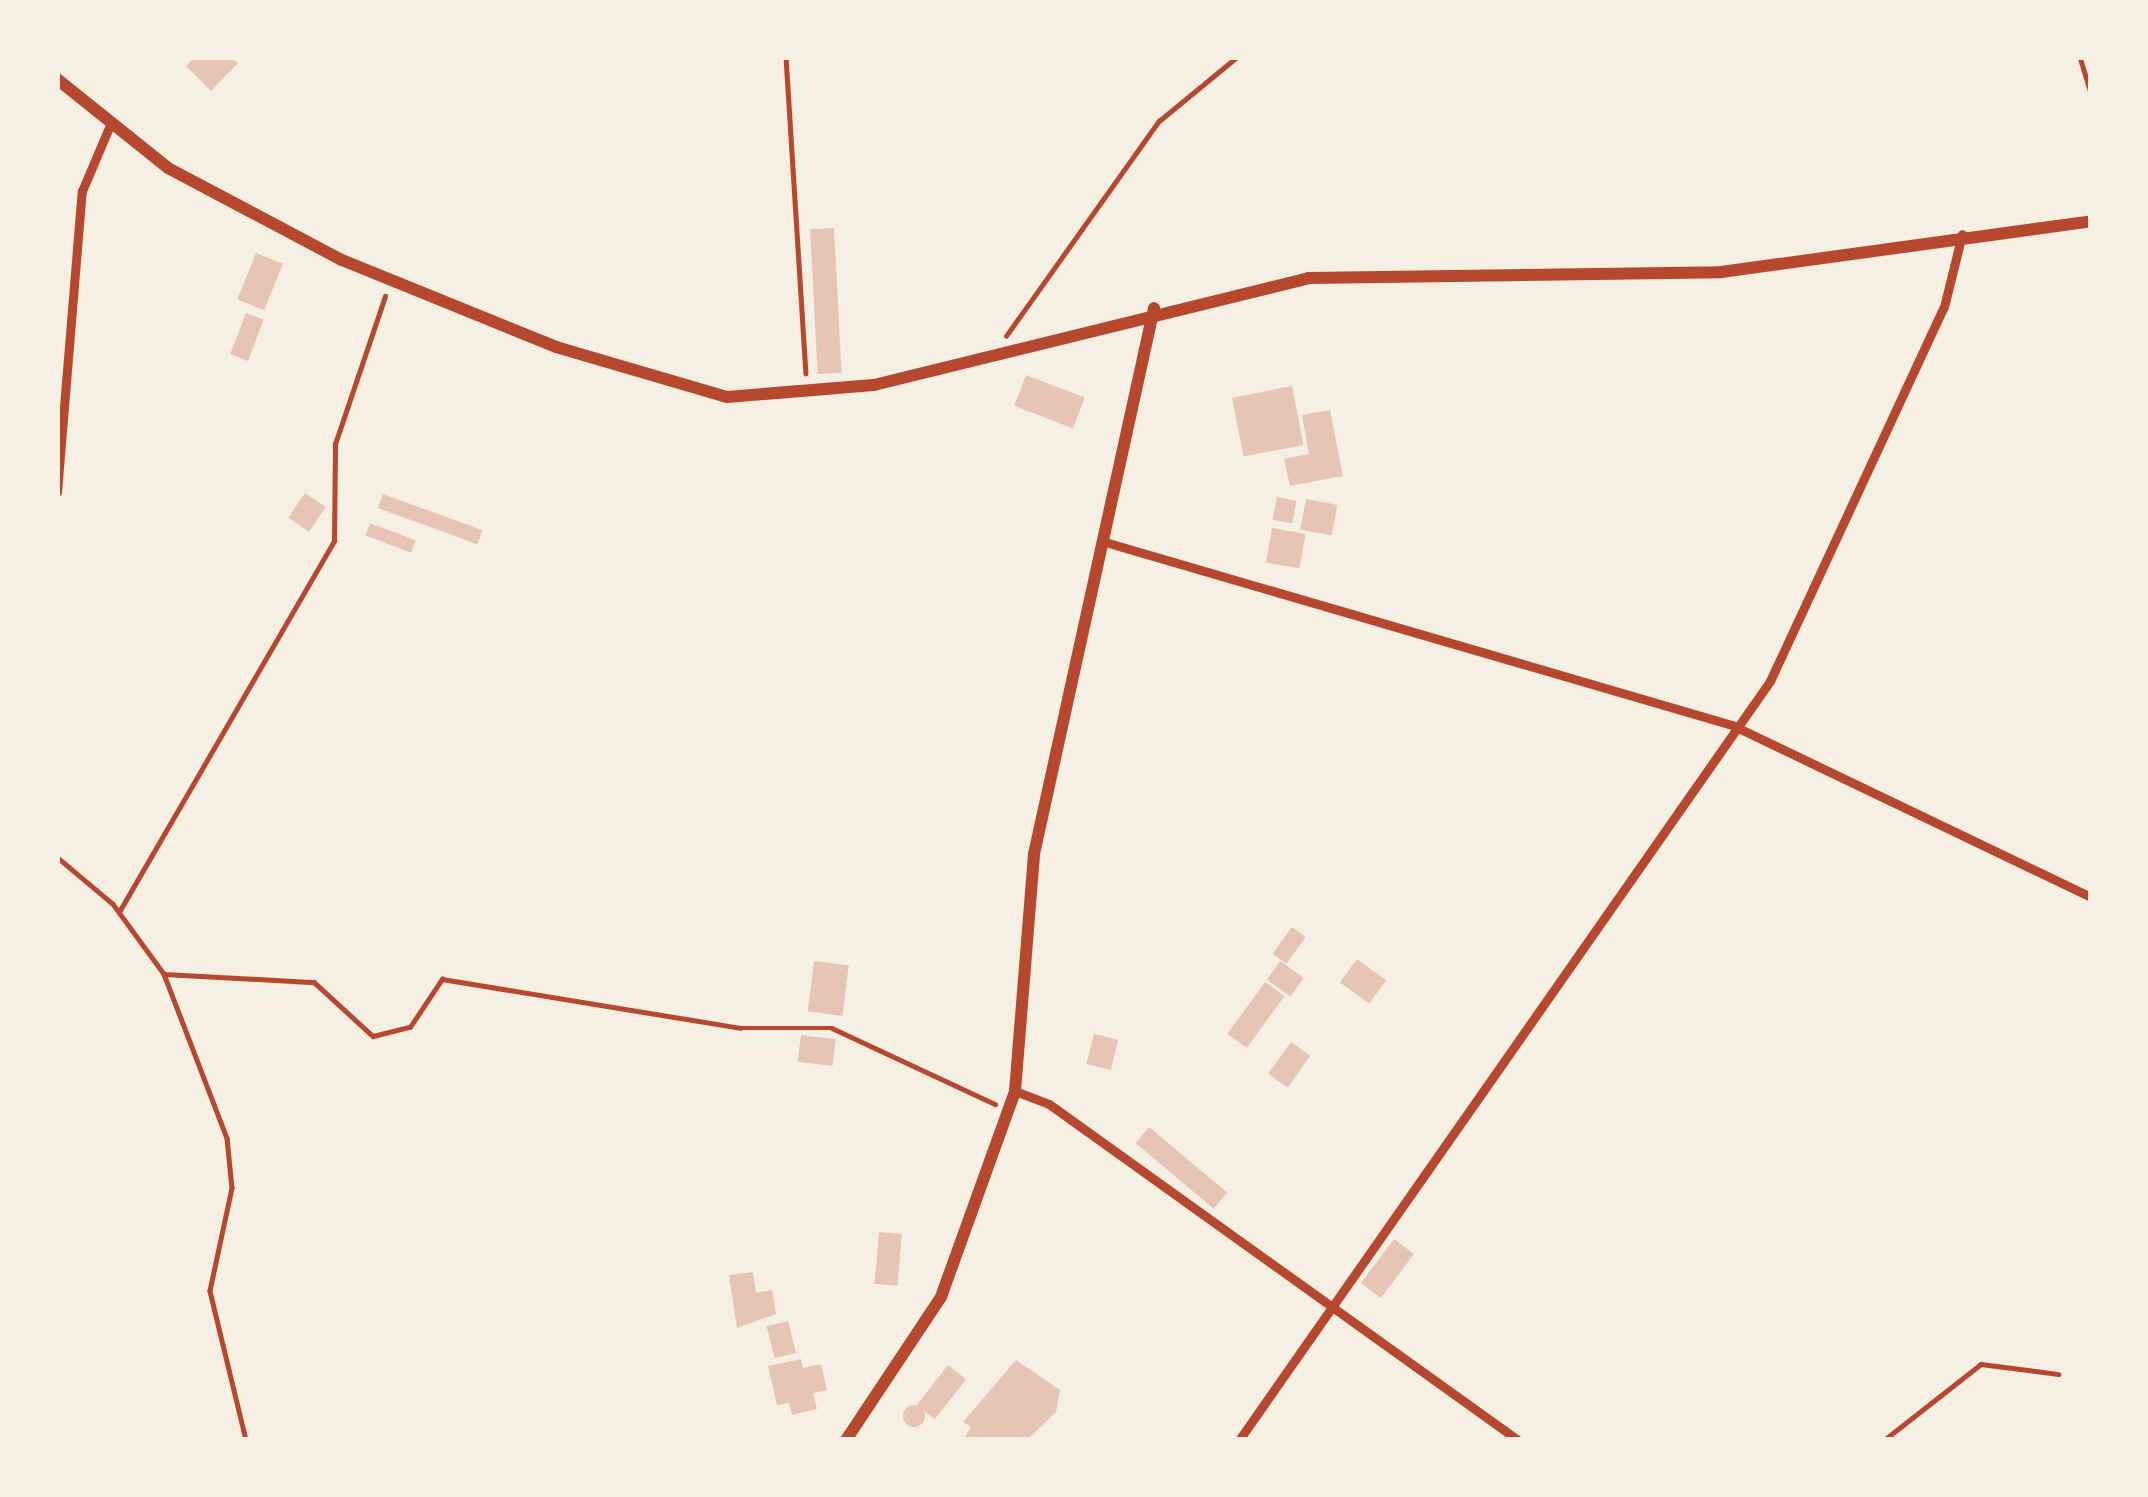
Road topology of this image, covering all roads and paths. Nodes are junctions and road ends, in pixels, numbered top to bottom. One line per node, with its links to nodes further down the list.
1 (786, 57): 12 (path)
2 (1237, 57): 11 (path)
3 (2080, 57): 5 (path)
4 (57, 80): 6 (street)
5 (2091, 93)
6 (110, 125): 9 (street); 13 (street)
7 (2091, 221): 8 (street)
8 (1962, 234): 10 (street); 15 (street)
9 (390, 279): 12 (street); 18 (path)
10 (1154, 308): 11 (street); 14 (street)
11 (998, 352): 12 (street)
12 (808, 397)
13 (57, 492)
14 (1105, 542): 15 (street); 20 (street)
15 (1732, 725): 17 (street); 22 (street)
16 (57, 856): 18 (path)
17 (2091, 897)
18 (118, 912): 19 (path)
19 (164, 974): 21 (path); 24 (path)
20 (1015, 1091): 21 (street); 22 (street)
21 (1009, 1110): 25 (street)
22 (1325, 1304): 26 (street); 27 (street)
23 (2058, 1374): 28 (path)
24 (245, 1440)
25 (846, 1440)
26 (1239, 1440)
27 (1518, 1440)
28 (1883, 1440)

